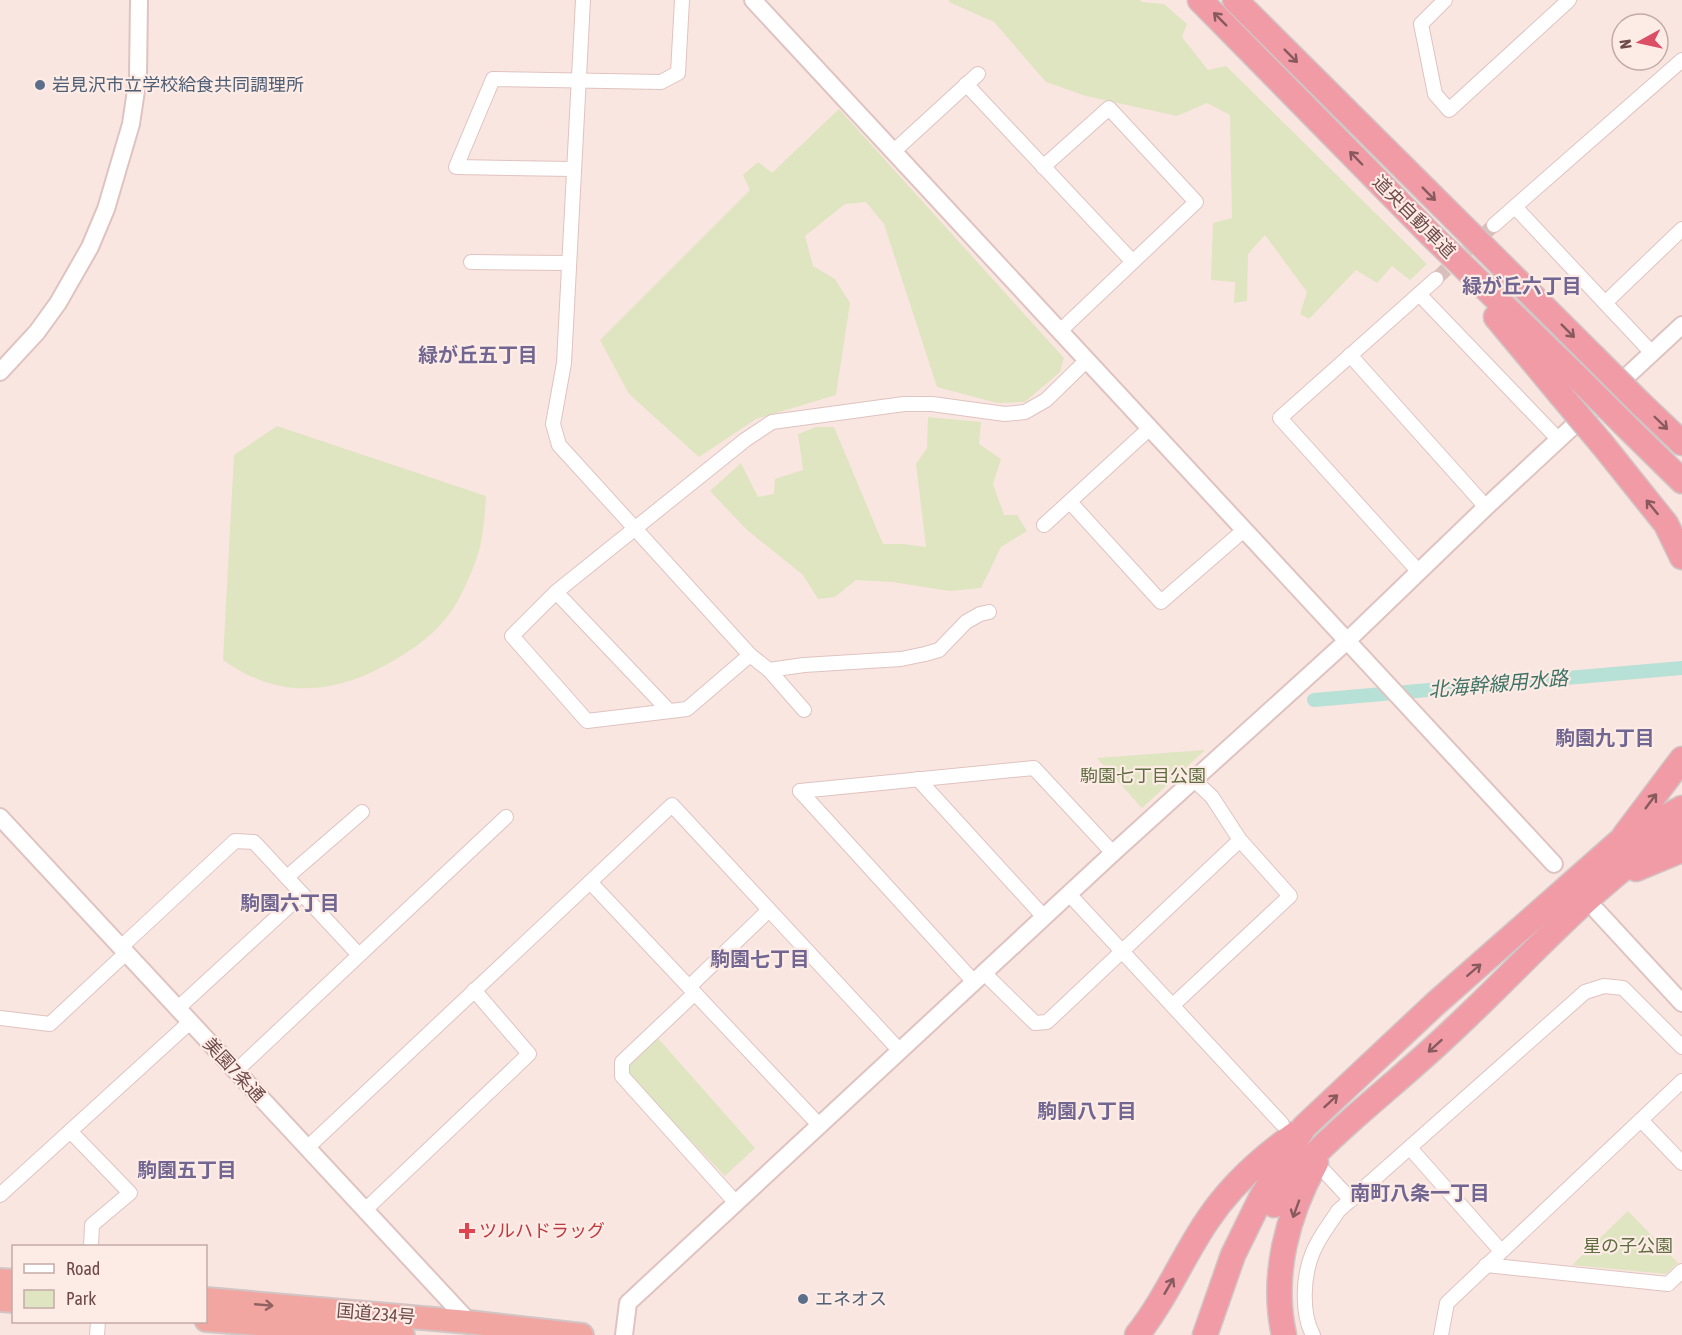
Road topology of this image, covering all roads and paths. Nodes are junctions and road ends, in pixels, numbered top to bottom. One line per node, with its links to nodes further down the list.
1 (139, 0): 31 (street)
2 (583, 0): 11 (street)
3 (682, 0): 11 (street)
4 (753, 0): 13 (street)
5 (1200, 0): 19 (highway, 道央自動車道, one-way to 5)
6 (1235, 0): 34 (highway, 道央自動車道, one-way to 34, bridge)
7 (1445, 0): 8 (street)
8 (1569, 0)
9 (1682, 60): 16 (street)
10 (978, 74): 12 (street)
11 (578, 80): 15 (street); 15 (street)
12 (966, 84): 13 (street); 14 (street)
13 (894, 151): 27 (street)
14 (1043, 167): 20 (street); 20 (street)
15 (573, 169): 22 (street)
16 (1516, 208): 17 (street); 25 (street)
17 (1494, 225)
18 (1682, 229): 25 (street)
19 (1431, 235): 35 (highway, 道央自動車道, bridge); 41 (highway, one-way to 19, bridge)
20 (1132, 261): 27 (street)
21 (471, 262): 22 (street)
22 (569, 263): 39 (street)
23 (1436, 279): 24 (street)
24 (1419, 294): 29 (street); 33 (street)
25 (1605, 303): 28 (street)
26 (1682, 325): 28 (street)
27 (1060, 331): 30 (street)
28 (1652, 353): 33 (street)
29 (1350, 355): 37 (street); 42 (street)
30 (1086, 360): 32 (street); 39 (street)
31 (0, 372)
32 (1150, 428): 36 (street); 40 (street)
33 (1559, 440): 37 (street)
34 (1682, 443)
35 (1682, 481)
36 (1070, 502): 38 (street); 40 (street)
37 (1486, 507): 42 (street)
38 (1044, 525)
39 (634, 529): 43 (street); 46 (street)
40 (1244, 530): 45 (street)
41 (1682, 557)
42 (1419, 572): 45 (street)
43 (556, 592): 49 (street); 49 (street)
44 (989, 612): 47 (street)
45 (1348, 640): 52 (street); 62 (street)
46 (750, 655): 47 (street); 49 (street)
47 (769, 670): 48 (street)
48 (804, 710)
49 (669, 711)
50 (1682, 759): 59 (highway, one-way to 50)
51 (918, 779): 61 (street); 70 (street); 74 (street)
52 (1194, 780): 58 (street); 61 (street)
53 (1682, 808): 59 (highway)
54 (362, 812): 63 (street)
55 (0, 817): 71 (street, 美園7条通)
56 (506, 817): 73 (street)
57 (1682, 825): 64 (highway)
58 (1240, 840): 72 (street); 78 (street)
59 (1619, 842): 88 (highway, one-way to 59)
60 (1682, 850): 64 (highway)
61 (1113, 853): 67 (street)
62 (1554, 864)
63 (287, 877): 66 (street); 71 (street)
64 (1611, 880): 90 (highway, one-way to 90)
65 (590, 882): 68 (street); 75 (street); 76 (street)
66 (302, 894): 73 (street); 79 (street)
67 (1069, 894): 70 (street); 72 (street)
68 (769, 910): 76 (street); 83 (street)
69 (1597, 911): 77 (street)
70 (1044, 917): 74 (street)
71 (124, 950): 79 (street, 美園7条通); 80 (street)
72 (1122, 950): 74 (street); 78 (street)
73 (358, 954): 84 (street)
74 (979, 977): 83 (street)
75 (474, 990): 91 (street); 98 (street)
76 (692, 990): 87 (street); 97 (street)
77 (1682, 1003)
78 (1173, 1005): 88 (street)
79 (177, 1009): 81 (street, 美園7条通)
80 (0, 1018)
81 (190, 1022): 84 (street, 美園7条通); 89 (street)
82 (1682, 1047): 92 (street)
83 (900, 1051): 87 (street)
84 (236, 1071): 91 (street, 美園7条通)
85 (1682, 1081): 86 (street)
86 (1641, 1120): 93 (street); 100 (street)
87 (820, 1126): 97 (street)
88 (1293, 1126): 109 (highway, one-way to 88); 110 (highway)
89 (70, 1131): 95 (street); 99 (street)
90 (1330, 1138): 111 (highway); 112 (highway, one-way to 112)
91 (307, 1148): 98 (street, 美園7条通)
92 (1410, 1148): 96 (street); 100 (street)
93 (1682, 1162)
94 (1325, 1172): 96 (street)
95 (0, 1195)
96 (1350, 1200): 113 (street)
97 (736, 1203): 108 (street)
98 (364, 1210): 105 (street, 美園7条通)
99 (91, 1245)
100 (1501, 1251): 101 (street)
101 (1486, 1265): 102 (street); 114 (street)
102 (1682, 1271)
103 (207, 1315): 105 (highway, 国道234号, one-way to 105)
104 (207, 1315): 106 (highway, 国道234号)
105 (476, 1329): 107 (highway, 国道234号)
106 (403, 1335)
107 (582, 1335)
108 (624, 1335)
109 (1137, 1335)
110 (1205, 1335)
111 (1219, 1335)
112 (1284, 1335)
113 (1313, 1335)
114 (1441, 1335)

